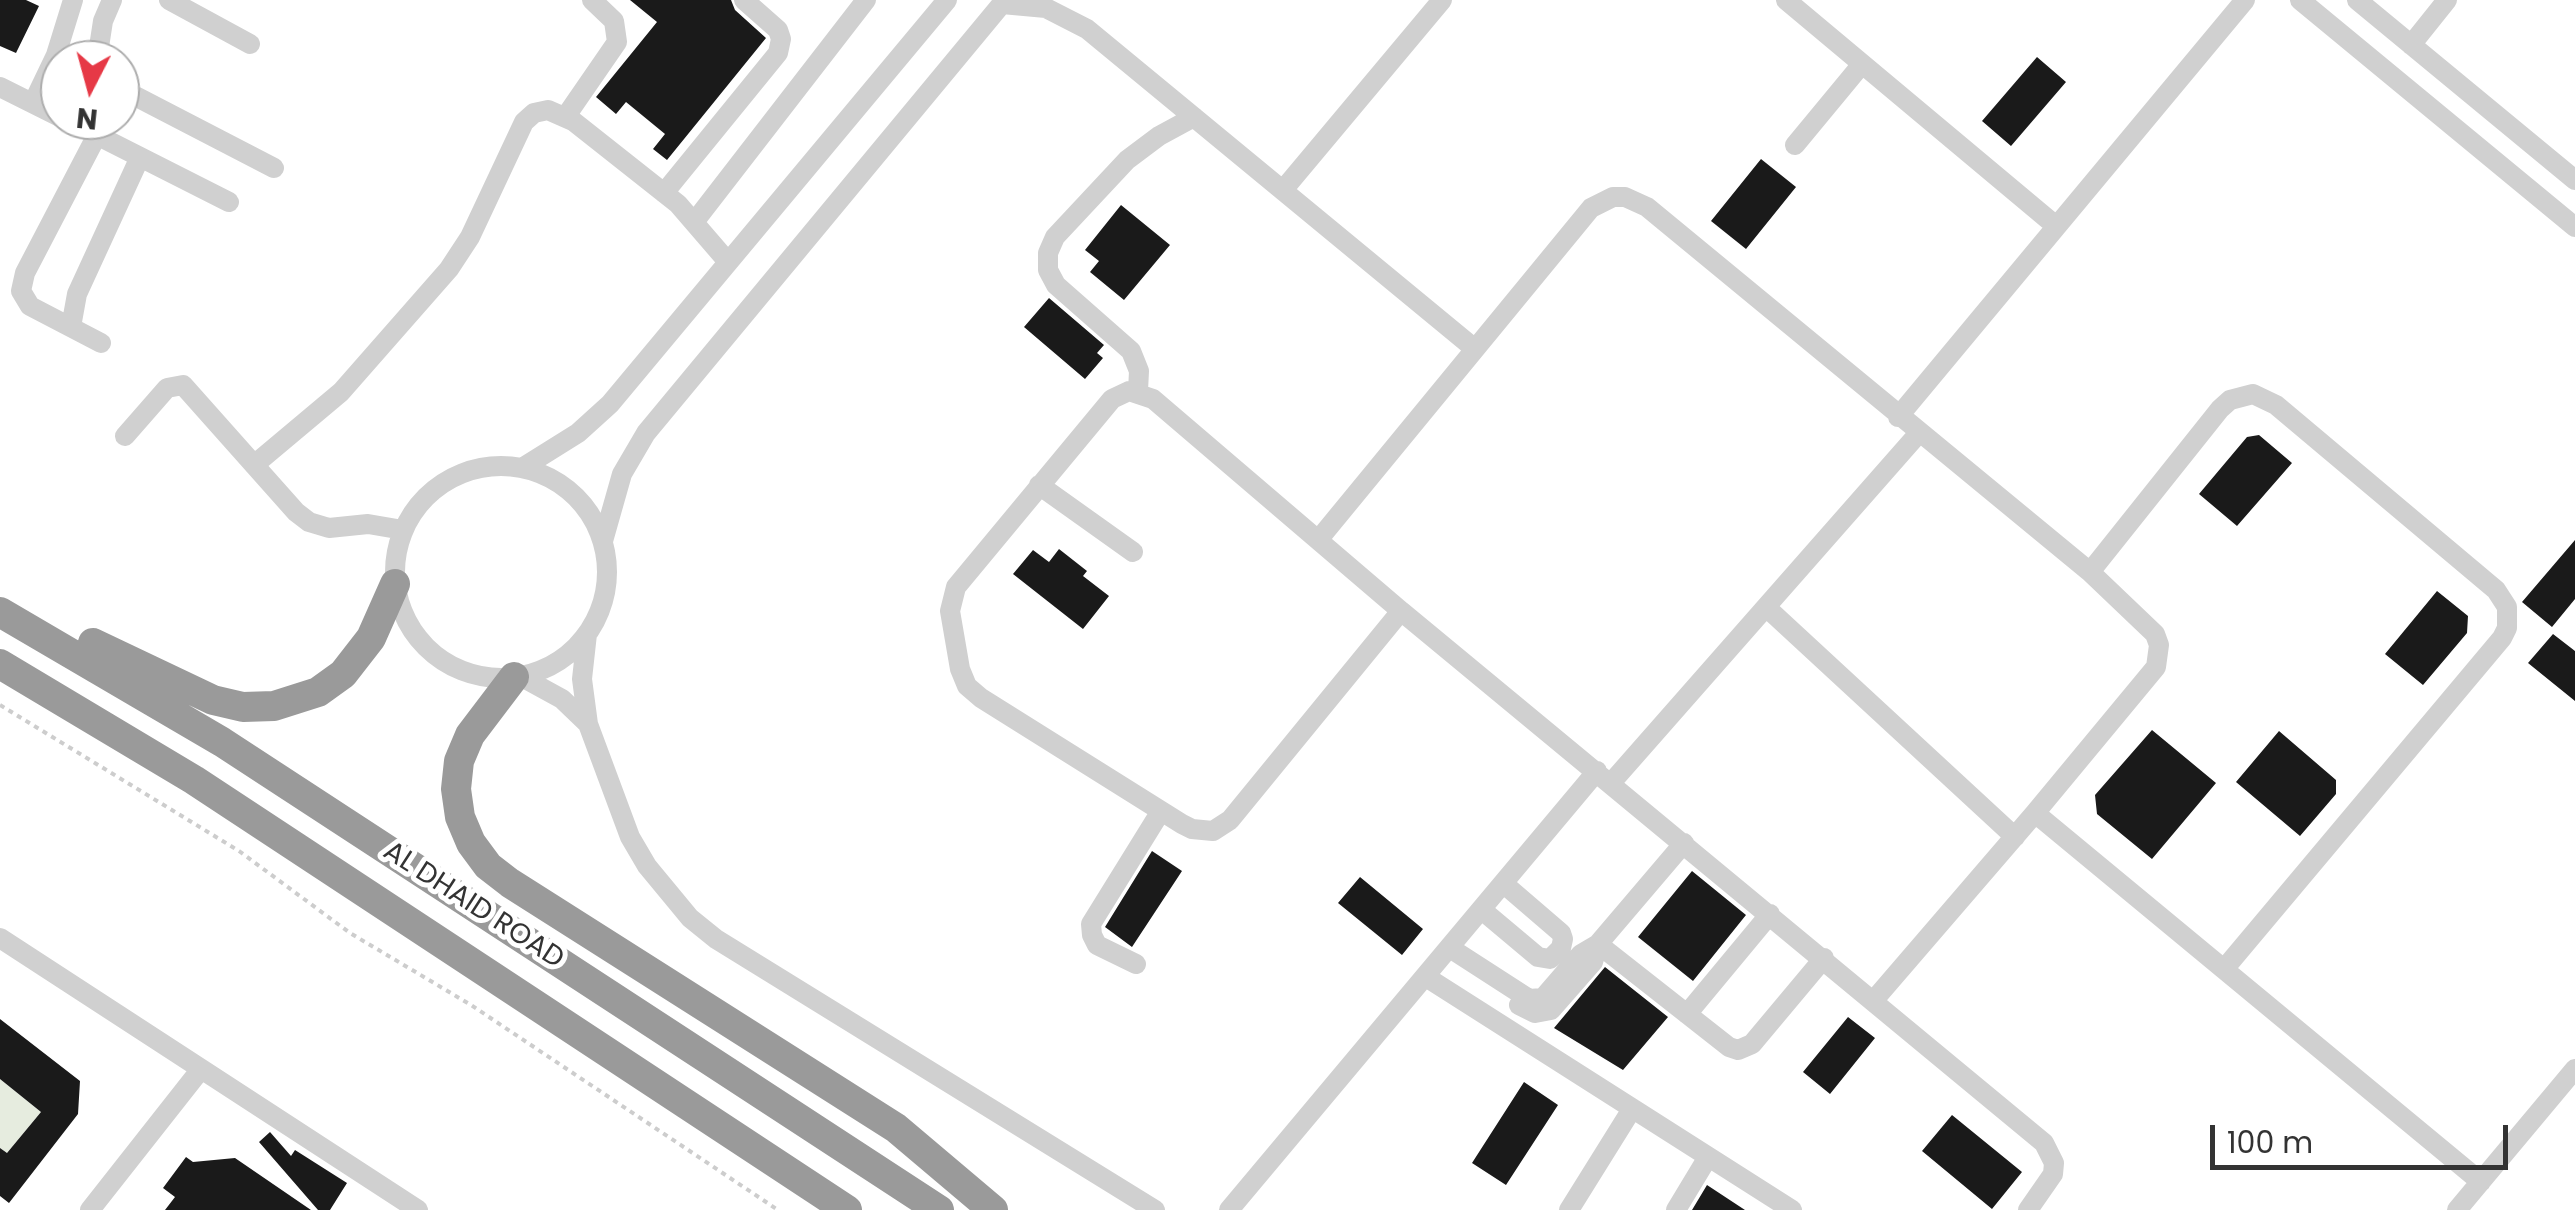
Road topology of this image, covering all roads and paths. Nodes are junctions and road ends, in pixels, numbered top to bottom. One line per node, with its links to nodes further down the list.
1 (73, 0): 23 (street)
2 (112, 0): 17 (street)
3 (169, 0): 18 (street)
4 (592, 0): 25 (street)
5 (744, 0): 34 (street)
6 (866, 0): 36 (street)
7 (946, 0): 39 (street)
8 (1064, 0): 16 (street)
9 (1442, 0): 33 (street)
10 (1786, 0): 20 (street)
11 (2246, 0): 37 (street)
12 (2300, 0): 38 (street)
13 (2357, 0): 19 (street)
14 (2447, 0): 19 (street)
15 (1004, 2): 16 (street); 52 (street)
16 (1088, 29): 26 (street)
17 (99, 40)
18 (250, 44)
19 (2410, 44): 32 (street)
20 (1862, 64): 29 (street); 37 (street)
21 (0, 87): 23 (street)
22 (140, 99): 31 (street)
23 (33, 103): 24 (street)
24 (40, 106)
25 (566, 116): 34 (street); 47 (street)
26 (1194, 117): 33 (street); 43 (street)
27 (94, 140): 40 (street)
28 (107, 140): 30 (street)
29 (1796, 145)
30 (140, 157): 35 (street); 40 (street)
31 (274, 168)
32 (2575, 180)
33 (1283, 190): 42 (street)
34 (664, 193): 36 (street)
35 (229, 202)
36 (695, 221): 39 (street)
37 (2056, 226): 44 (street)
38 (2575, 227)
39 (728, 262): 48 (street)
40 (71, 328): 41 (street)
41 (101, 342)
42 (1475, 349): 44 (street); 51 (street)
43 (1138, 392): 49 (street); 51 (street)
44 (1898, 417): 45 (street)
45 (1918, 434): 54 (street); 56 (street)
46 (125, 436): 47 (street)
47 (254, 465): 50 (street)
48 (522, 468): 50 (street); 52 (street)
49 (1039, 485): 53 (street); 65 (street)
50 (403, 530): 55 (street)
51 (1318, 539): 57 (street)
52 (603, 540): 59 (street)
53 (1133, 552)
54 (2090, 572): 66 (street); 77 (street)
55 (396, 584): 58 (highway); 61 (street)
56 (1766, 607): 64 (street); 67 (street)
57 (1401, 610): 64 (street); 65 (street)
58 (0, 612): 90 (highway, AL DHAID ROAD)
59 (587, 634): 61 (street); 63 (street)
60 (0, 664): 89 (highway, AL DHAID ROAD)
61 (517, 676): 63 (street); 91 (highway)
62 (0, 705): 88 (path)
63 (588, 724): 92 (street)
64 (1604, 777): 68 (street); 69 (street)
65 (1161, 811): 76 (street)
66 (2036, 813): 67 (street); 77 (street)
67 (2015, 837): 79 (street)
68 (1684, 843): 71 (street); 73 (street)
69 (1504, 884): 70 (street); 70 (street)
70 (1482, 910): 74 (street)
71 (1770, 914): 75 (street); 80 (street)
72 (0, 938): 81 (street)
73 (1598, 944): 74 (street); 80 (street)
74 (1450, 948): 78 (street)
75 (1824, 958): 79 (street); 80 (street)
76 (1136, 964)
77 (2225, 968): 85 (street)
78 (1426, 977): 83 (street); 93 (street)
79 (1874, 1000): 97 (street)
80 (1687, 1014)
81 (201, 1069): 86 (street); 87 (street)
82 (2575, 1069): 85 (street)
83 (1632, 1109): 84 (street); 94 (street)
84 (1708, 1156): 95 (street); 96 (street)
85 (2481, 1182): 98 (street)
86 (90, 1210)
87 (418, 1210)
88 (778, 1210)
89 (848, 1210)
90 (939, 1210)
91 (993, 1210)
92 (1155, 1210)
93 (1229, 1210)
94 (1568, 1210)
95 (1676, 1210)
96 (1792, 1210)
97 (2028, 1210)
98 (2457, 1210)

